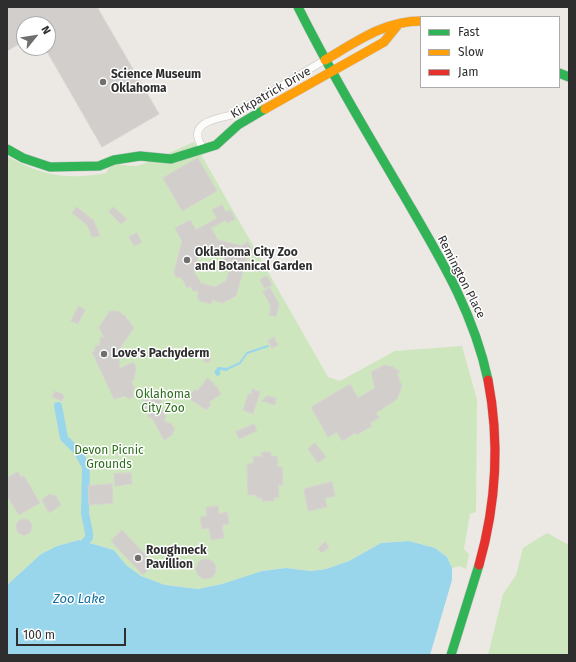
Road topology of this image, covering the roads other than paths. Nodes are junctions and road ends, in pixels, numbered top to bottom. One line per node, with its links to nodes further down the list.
1 (298, 7): 4 (main road, Remington Place)
2 (420, 21): 3 (main road)
3 (397, 26): 4 (main road); 5 (main road, Kirkpatrick Drive)
4 (325, 60): 5 (main road, Remington Place); 6 (street, Kirkpatrick Drive)
5 (332, 72): 6 (main road, Kirkpatrick Drive); 8 (main road, Remington Place)
6 (203, 148): 7 (main road)
7 (7, 149)
8 (451, 655)

